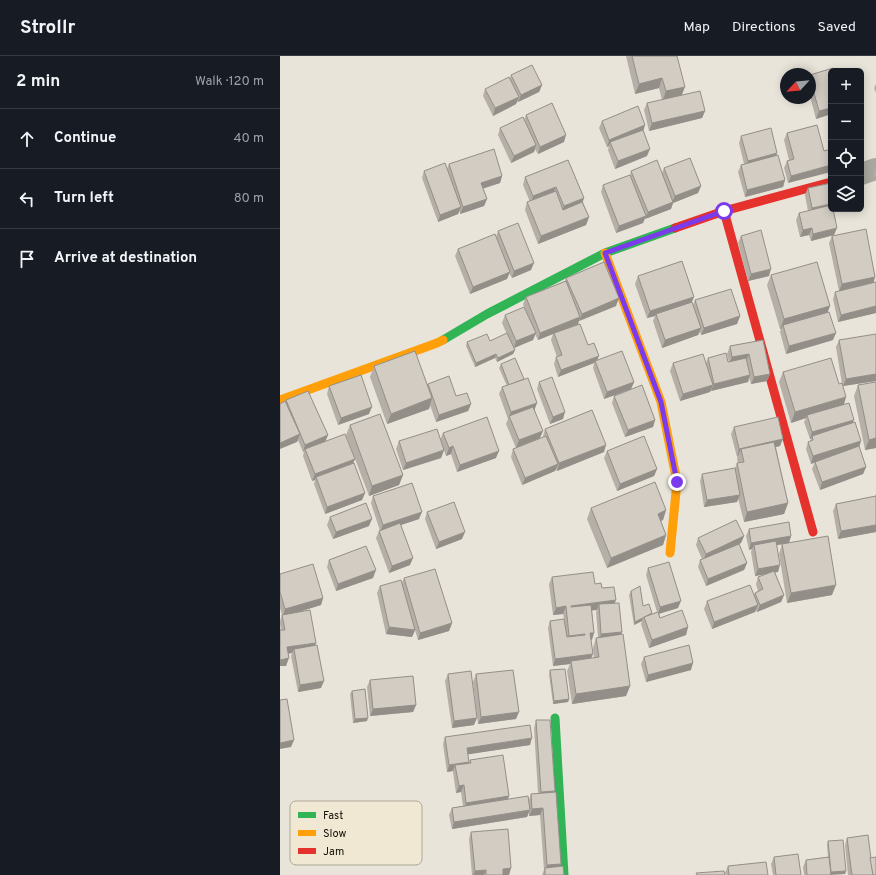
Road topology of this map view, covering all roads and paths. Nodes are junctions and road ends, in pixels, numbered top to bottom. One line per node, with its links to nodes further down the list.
1 (876, 169): 2 (street)
2 (864, 173)
3 (828, 183): 4 (street)
4 (724, 211): 5 (street); 7 (street)
5 (605, 253): 6 (street); 8 (street)
6 (280, 400)
7 (813, 532)
8 (670, 553)
9 (555, 718): 10 (street)
10 (564, 875)

